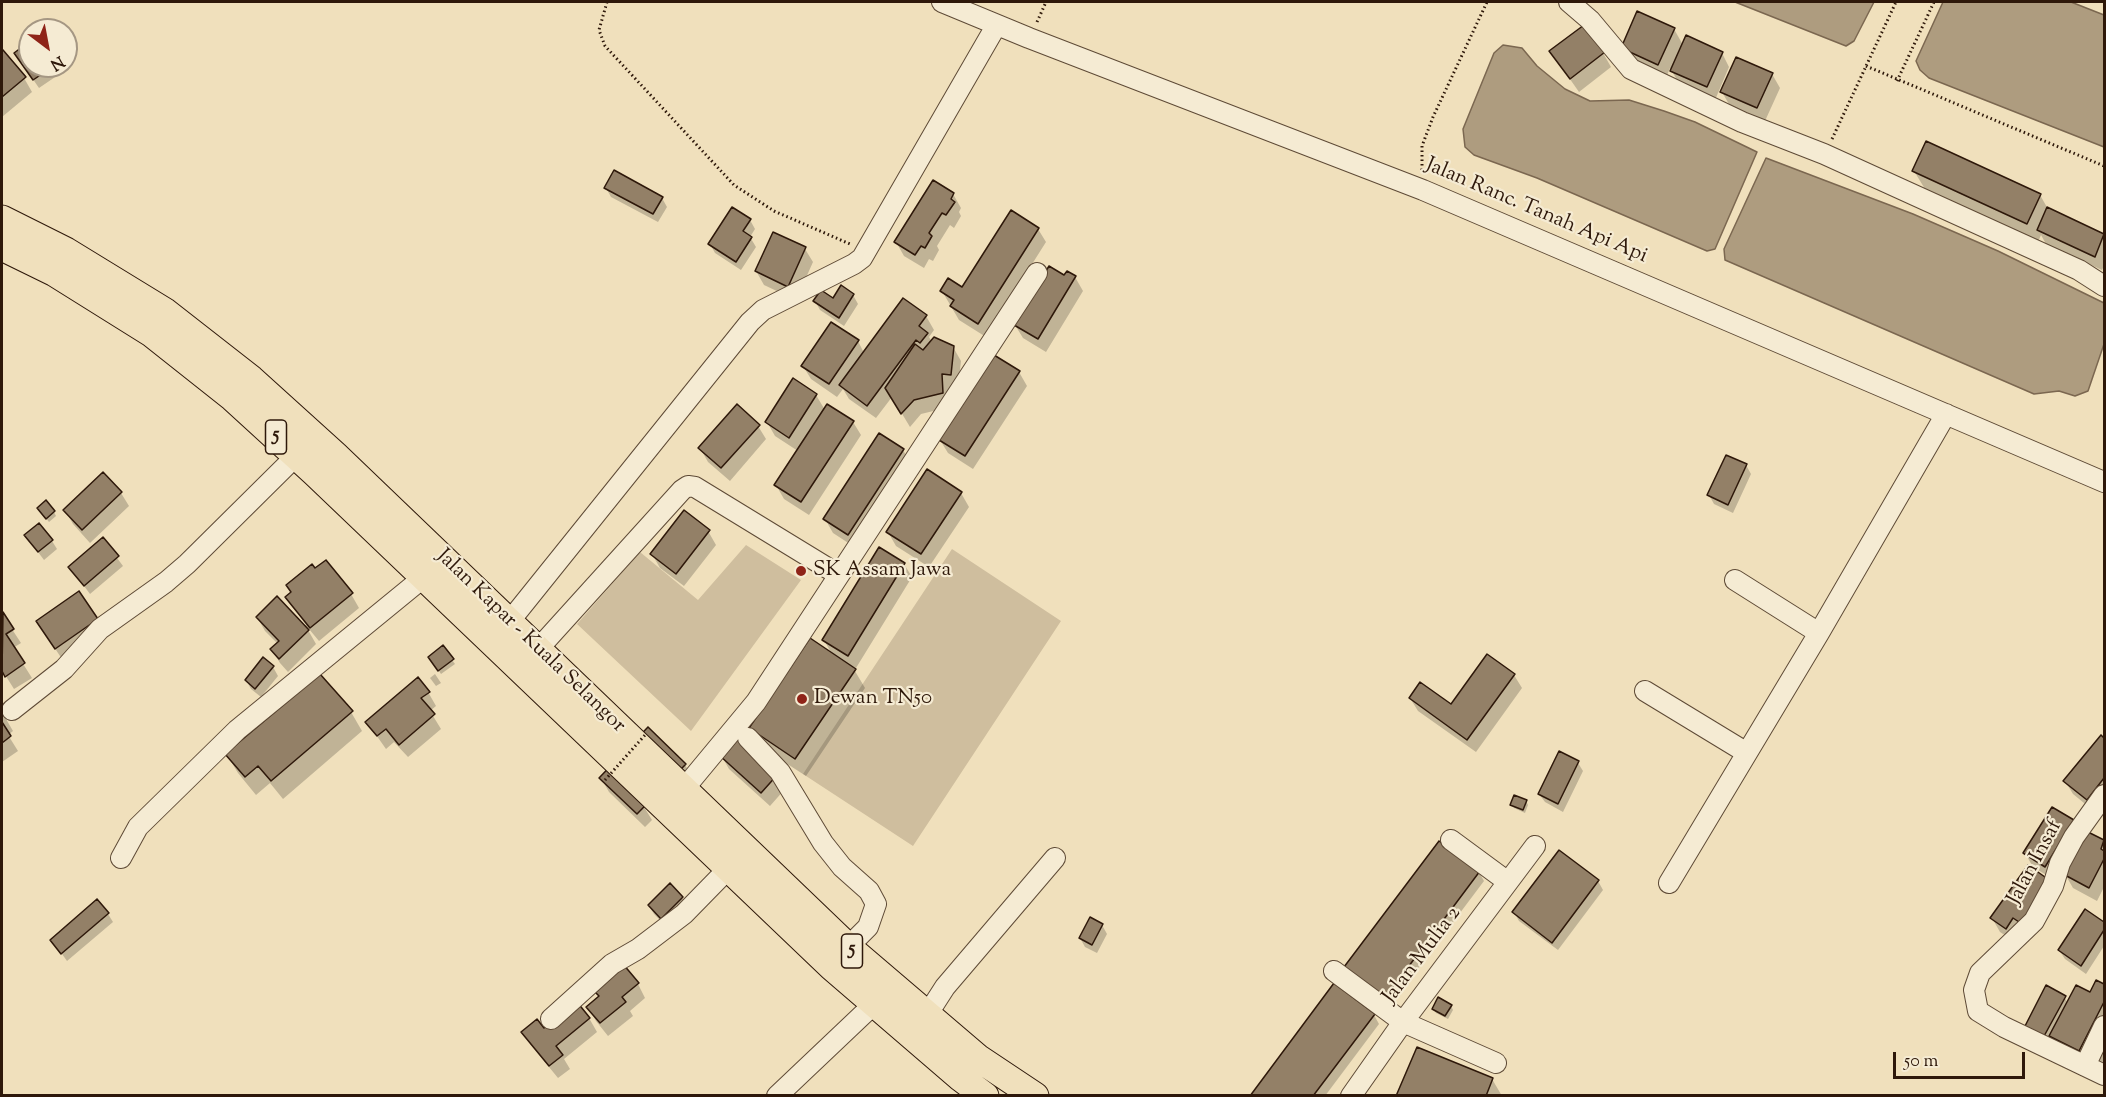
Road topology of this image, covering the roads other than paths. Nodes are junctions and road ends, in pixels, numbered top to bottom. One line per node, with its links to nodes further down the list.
1 (942, 2): 3 (street, Jalan Ranc. Tanah Api Api)
2 (1569, 2): 7 (street)
3 (996, 26): 8 (street, Jalan Ranc. Tanah Api Api); 14 (street)
4 (2, 219): 14 (highway, Jalan Kapar - Kuala Selangor / 5)
5 (2, 247): 9 (highway, Jalan Kapar - Kuala Selangor / 5)
6 (1037, 273): 11 (street)
7 (2104, 286)
8 (1946, 414): 10 (street, Jalan Ranc. Tanah Api Api); 15 (street)
9 (296, 456): 12 (highway, Jalan Kapar - Kuala Selangor / 5); 18 (street)
10 (2104, 482)
11 (839, 574): 16 (street); 22 (street)
12 (424, 577): 16 (highway, Jalan Kapar - Kuala Selangor / 5); 25 (street)
13 (1735, 580): 15 (street)
14 (509, 622): 16 (highway, Jalan Kapar - Kuala Selangor / 5)
15 (1819, 633): 20 (street)
16 (528, 659): 22 (highway, Jalan Kapar - Kuala Selangor / 5)
17 (1645, 691): 20 (street)
18 (12, 710)
19 (748, 738): 30 (street)
20 (1747, 753): 29 (street)
21 (2104, 795): 38 (street, Jalan Insaf)
22 (675, 799): 27 (highway, Jalan Kapar - Kuala Selangor / 5); 30 (highway, Jalan Kapar - Kuala Selangor / 5)
23 (1451, 840): 28 (street)
24 (1535, 846): 28 (street, Jalan Mulia 2)
25 (121, 858)
26 (1055, 858): 33 (street)
27 (729, 868): 32 (highway, Jalan Kapar - Kuala Selangor / 5); 34 (street)
28 (1508, 882): 35 (street, Jalan Mulia 2)
29 (1668, 883)
30 (848, 947): 33 (highway, Jalan Kapar - Kuala Selangor / 5)
31 (1334, 971): 35 (street)
32 (874, 1004): 40 (street); 41 (highway, Jalan Kapar - Kuala Selangor / 5)
33 (927, 1015): 42 (highway, Jalan Kapar - Kuala Selangor / 5)
34 (552, 1019)
35 (1403, 1022): 37 (street); 43 (street, Jalan Mulia 2)
36 (2104, 1026): 38 (street)
37 (1496, 1063)
38 (2085, 1066): 39 (street, Jalan Insaf)
39 (2104, 1075)
40 (777, 1095)
41 (985, 1095)
42 (1035, 1095)
43 (1351, 1095)

